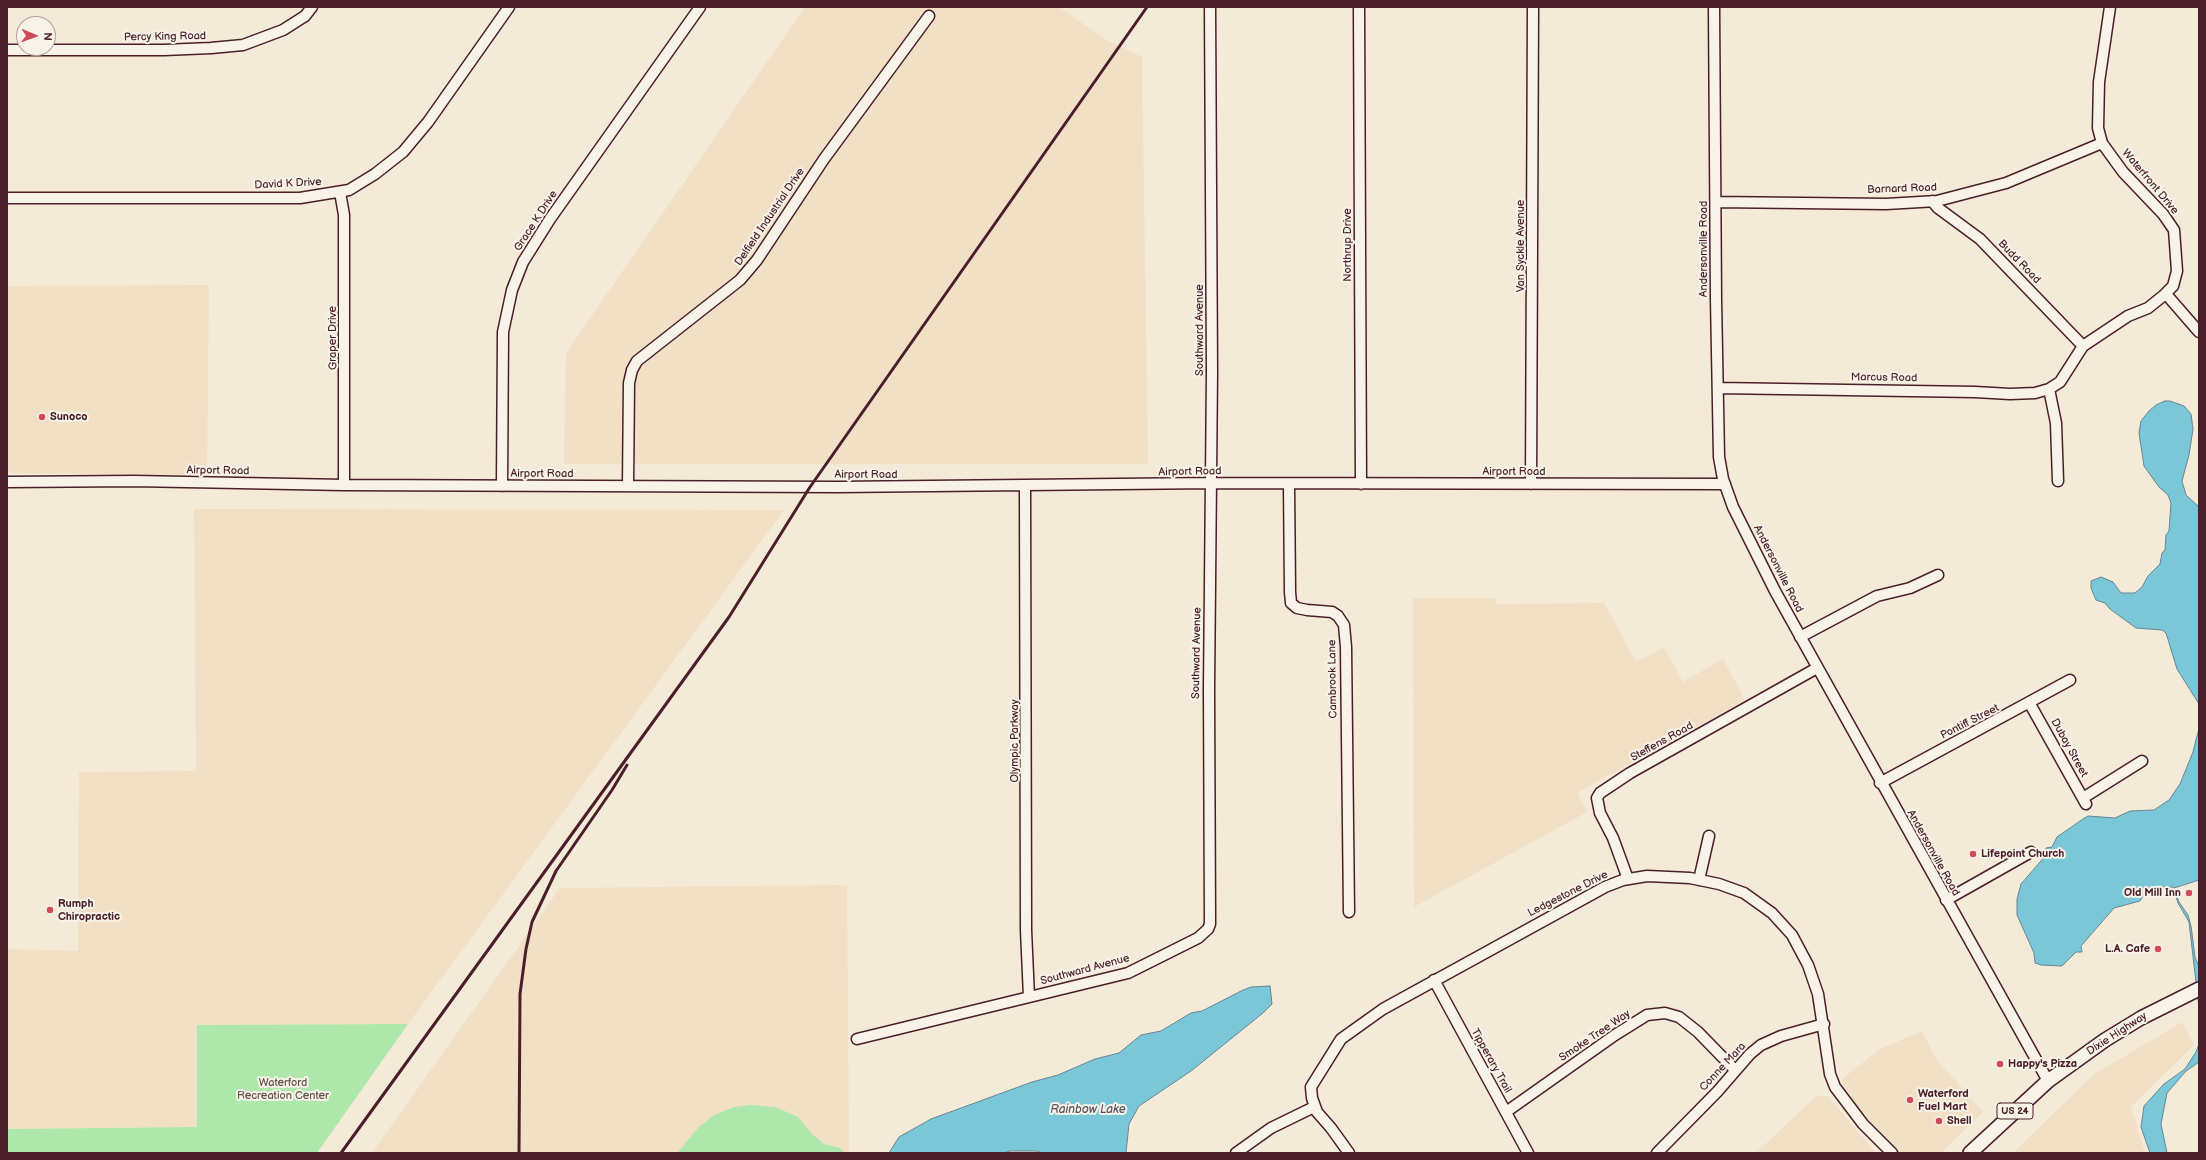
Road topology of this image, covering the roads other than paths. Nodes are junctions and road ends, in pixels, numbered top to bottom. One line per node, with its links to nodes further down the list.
1 (312, 7): 10 (street, Percy King Road)
2 (509, 7): 12 (street, David K Drive)
3 (700, 7): 30 (street, Grace K Drive)
4 (1210, 7): 23 (street, Southward Avenue)
5 (1359, 7): 25 (street, Northrup Drive)
6 (1533, 7): 26 (street, Van Syckle Avenue)
7 (1714, 7): 15 (street, Andersonville Road)
8 (2110, 7): 11 (street, Waterfront Drive)
9 (929, 16): 31 (street, Delfield Industrial Drive)
10 (7, 50)
11 (2102, 143): 14 (street, Barnard Road); 16 (street, Waterfront Drive)
12 (340, 192): 13 (street, David K Drive); 28 (street, Graper Drive)
13 (7, 198)
14 (1932, 201): 15 (street, Barnard Road); 18 (street, Budd Road)
15 (1716, 202): 19 (street, Andersonville Road)
16 (2166, 294): 17 (street); 18 (street, Waterfront Drive)
17 (2199, 332)
18 (2083, 346): 20 (street, Waterfront Drive)
19 (1718, 388): 20 (street, Marcus Road); 27 (street, Andersonville Road)
20 (2050, 389): 21 (street)
21 (2058, 481)
22 (7, 482): 28 (street, Airport Road)
23 (1211, 483): 24 (street, Airport Road); 29 (street, Airport Road); 47 (street, Southward Avenue)
24 (1289, 484): 25 (street, Airport Road); 44 (street, Cambrook Lane)
25 (1361, 484): 26 (street, Airport Road)
26 (1531, 484): 27 (street, Airport Road)
27 (1725, 484): 33 (street, Andersonville Road)
28 (344, 485): 30 (street, Airport Road)
29 (1025, 485): 31 (street, Airport Road); 47 (street, Olympic Parkway)
30 (502, 486): 31 (street, Airport Road)
31 (628, 486)
32 (1938, 575): 33 (street)
33 (1800, 637): 34 (street, Andersonville Road)
34 (1817, 668): 38 (street, Andersonville Road); 41 (street, Steffens Road)
35 (2070, 680): 36 (street, Pontiff Street)
36 (2030, 704): 37 (street, Dubay Street); 38 (street, Pontiff Street)
37 (2142, 761)
38 (1880, 783): 43 (street, Andersonville Road)
39 (1709, 836): 42 (street)
40 (2031, 852): 43 (street)
41 (1628, 880): 42 (street, Ledgestone Drive); 45 (street, Ledgestone Drive)
42 (1699, 880): 48 (street, Ledgestone Drive)
43 (1946, 900): 51 (street, Andersonville Road)
44 (1349, 912)
45 (1434, 980): 52 (street, Ledgestone Drive); 53 (street, Tipperary Trail)
46 (2195, 990): 51 (main road, Dixie Highway / US 24)
47 (1029, 996): 49 (street, Southward Avenue)
48 (1824, 1024): 50 (street, Conne Mara); 58 (street, Ledgestone Drive)
49 (857, 1039)
50 (1735, 1070): 53 (street, Smoke Tree Way); 57 (street, Conne Mara)
51 (2048, 1081): 59 (main road, Dixie Highway / US 24)
52 (1314, 1107): 54 (street); 55 (street)
53 (1506, 1112): 56 (street, Tipperary Trail)
54 (1236, 1153)
55 (1349, 1153)
56 (1528, 1153)
57 (1657, 1153)
58 (1892, 1153)
59 (1970, 1153)

